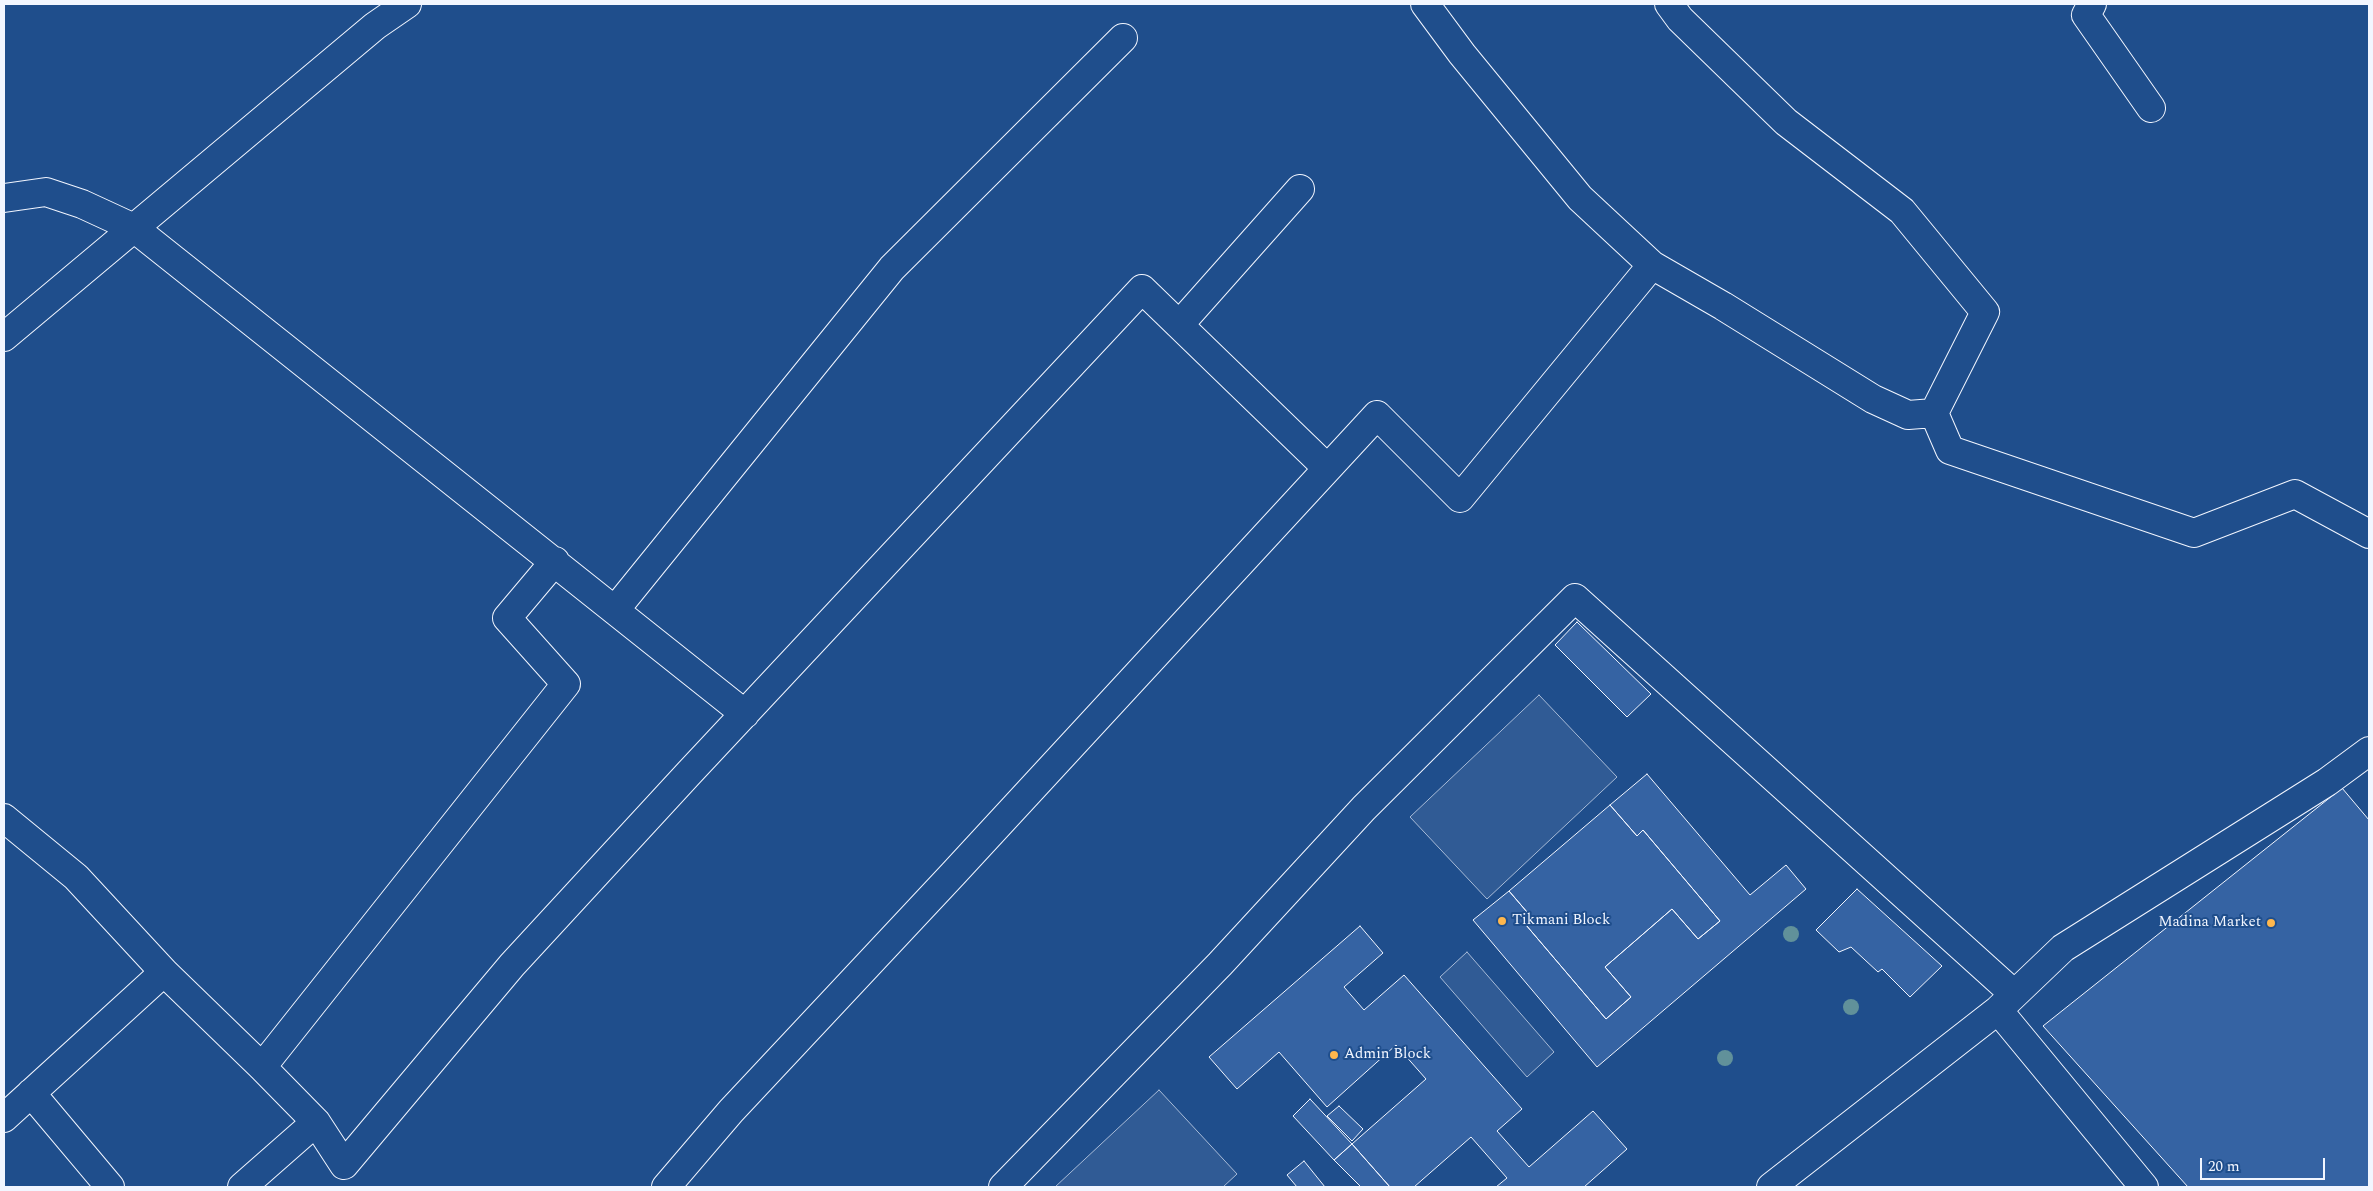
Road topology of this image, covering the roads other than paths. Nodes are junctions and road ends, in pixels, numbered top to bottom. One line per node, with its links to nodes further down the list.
1 (407, 4): 9 (street)
2 (1425, 4): 10 (street)
3 (1669, 4): 13 (street)
4 (2092, 4): 6 (street)
5 (1123, 38): 17 (street)
6 (2151, 108)
7 (1300, 189): 11 (street)
8 (4, 198): 9 (street)
9 (134, 228): 12 (street); 16 (street)
10 (1652, 265): 13 (street); 14 (street)
11 (1180, 324): 14 (street); 18 (street)
12 (4, 337)
13 (1934, 413): 15 (street)
14 (1327, 468): 29 (street)
15 (2369, 534)
16 (554, 561): 17 (street); 23 (street)
17 (616, 610): 18 (street)
18 (745, 714): 26 (street)
19 (2369, 751): 22 (street)
20 (4, 818): 21 (street)
21 (164, 972): 23 (street); 24 (street)
22 (2006, 1002): 30 (street); 31 (street); 32 (street)
23 (262, 1067): 26 (street)
24 (31, 1093): 25 (street); 27 (street)
25 (4, 1118)
26 (316, 1122): 28 (street)
27 (110, 1187)
28 (242, 1187)
29 (666, 1187)
30 (1003, 1187)
31 (1770, 1187)
32 (2144, 1187)

